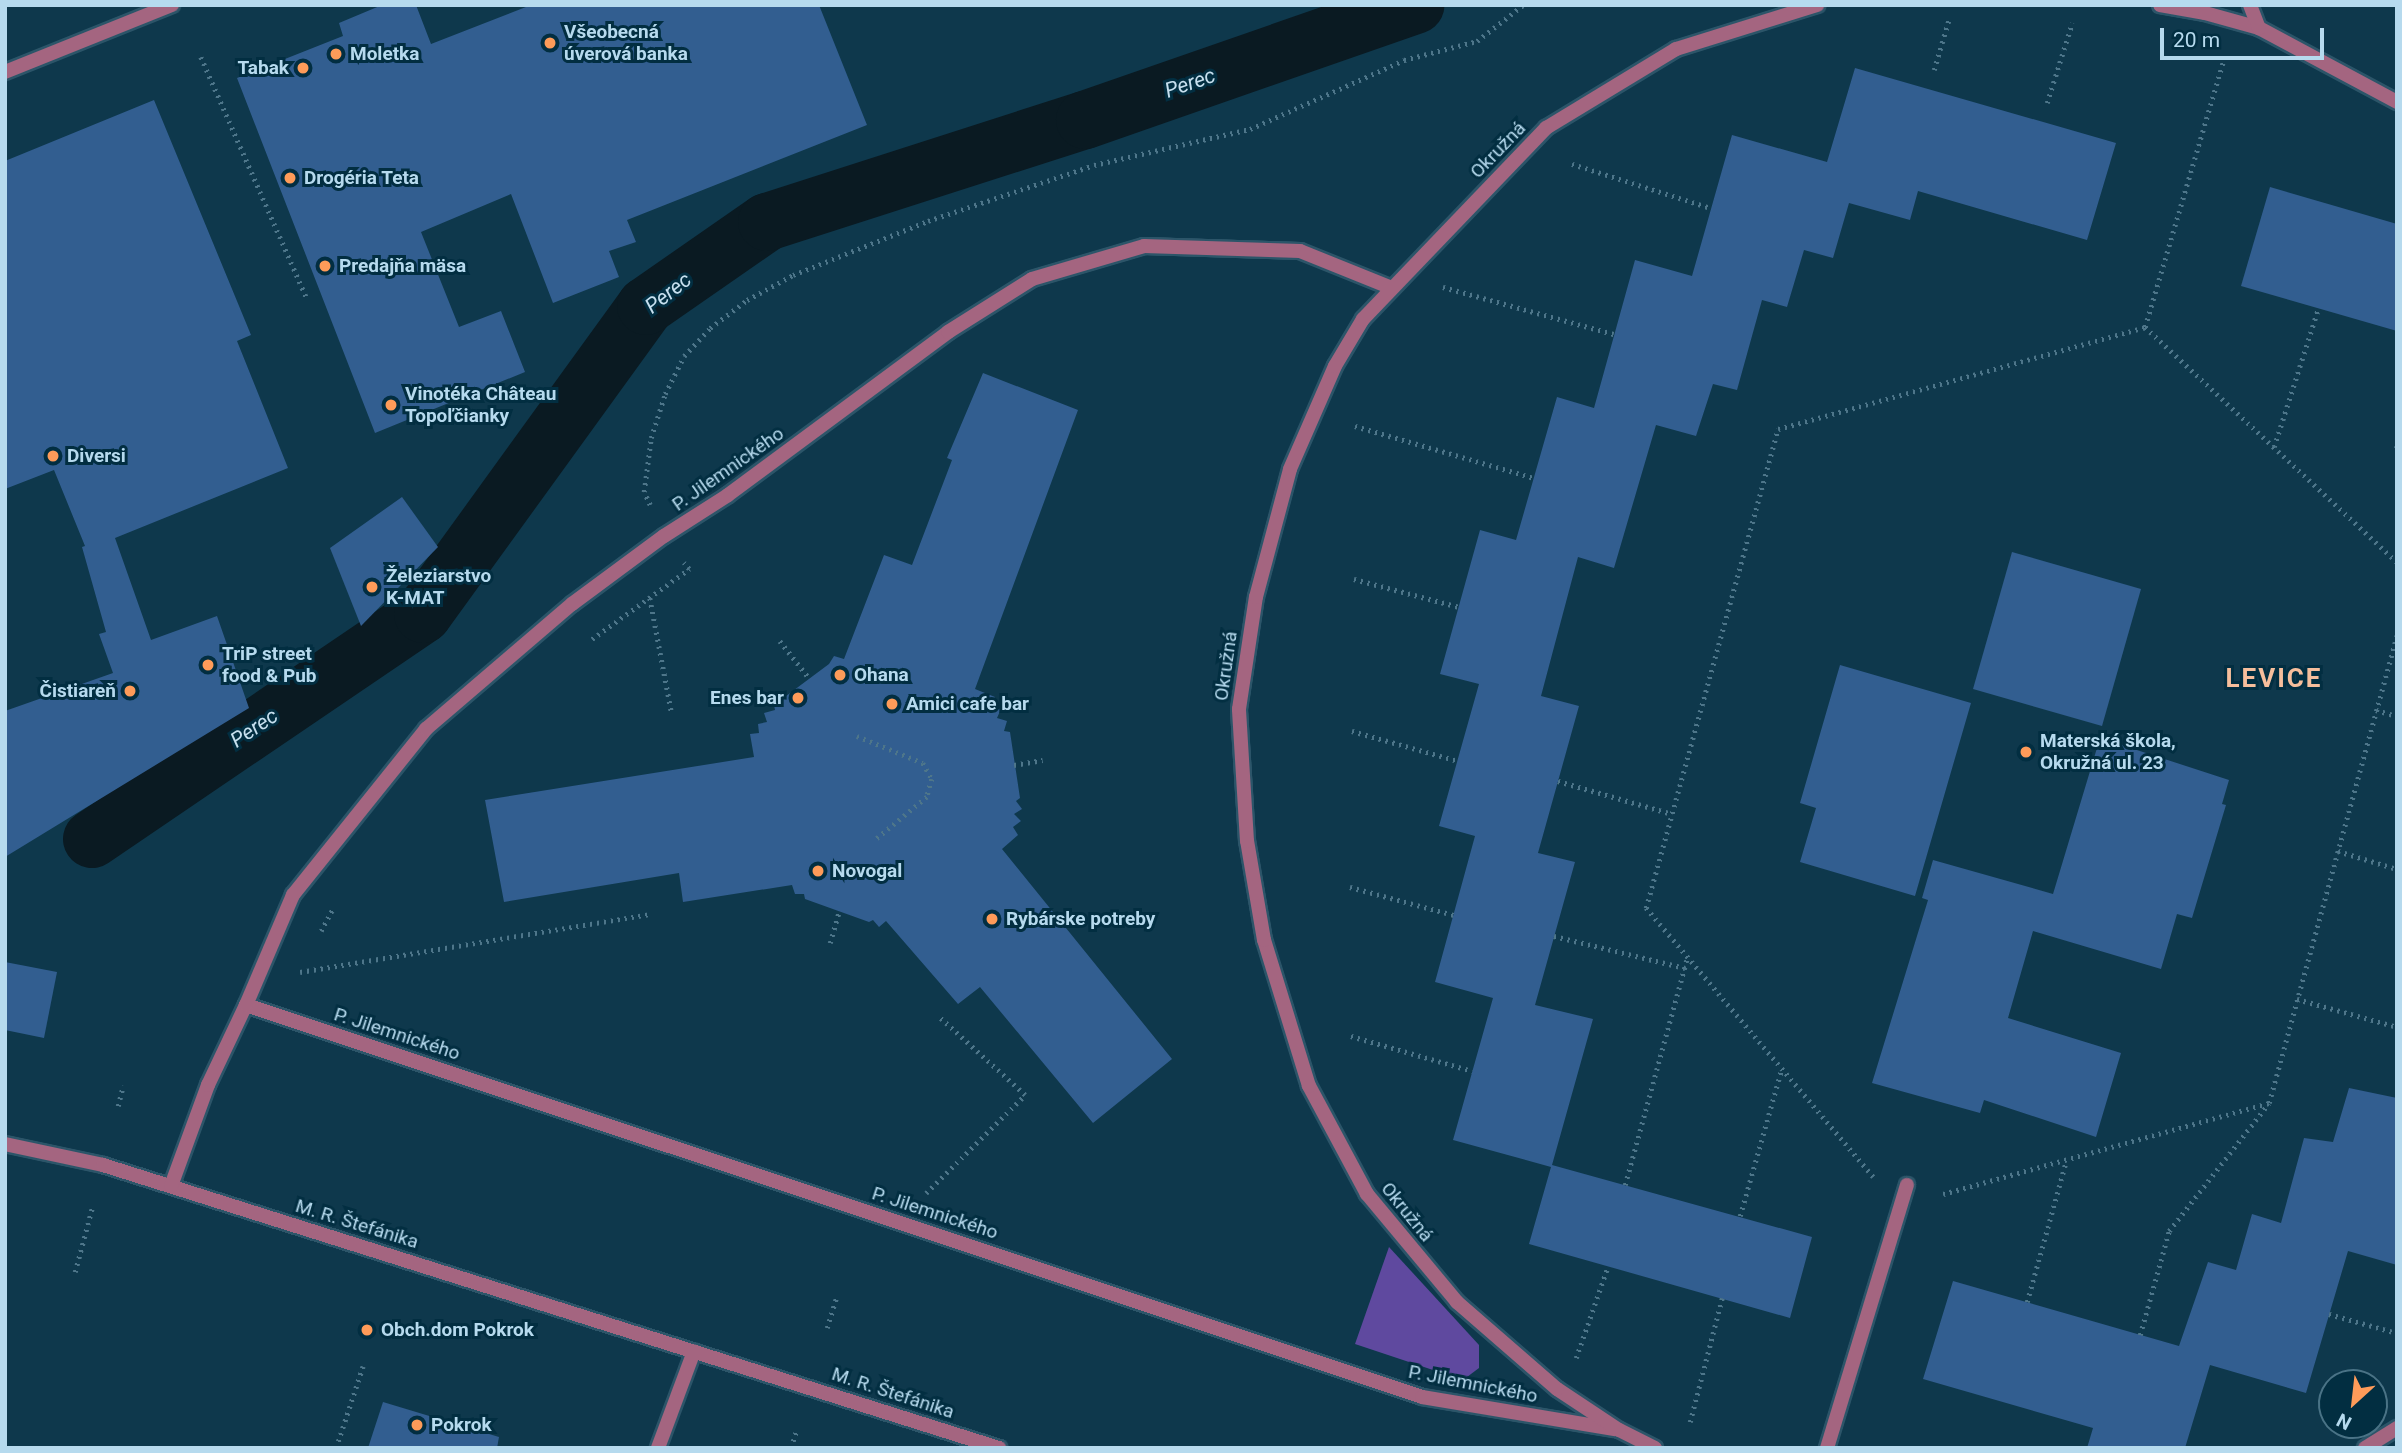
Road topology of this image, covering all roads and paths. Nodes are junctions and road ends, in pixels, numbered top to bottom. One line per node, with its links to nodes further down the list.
1 (172, 5): 12 (street)
2 (1523, 5): 26 (path)
3 (1817, 5): 18 (street, Okružná)
4 (2160, 5): 8 (street)
5 (2250, 5): 8 (street)
6 (1949, 19): 11 (path)
7 (2071, 23): 14 (path)
8 (2259, 28): 13 (street)
9 (2225, 54): 21 (path)
10 (201, 57): 19 (path)
11 (1934, 70)
12 (5, 72)
13 (2397, 102)
14 (2047, 103)
15 (1572, 164): 16 (path)
16 (1711, 208)
17 (1438, 286): 22 (path)
18 (1392, 288): 26 (street, P. Jilemnického); 93 (street, Okružná)
19 (307, 298)
20 (2318, 309): 24 (path)
21 (2145, 327): 24 (path); 44 (path)
22 (1614, 334)
23 (1355, 426): 25 (path)
24 (2274, 447): 27 (path)
25 (1534, 478)
26 (664, 536): 29 (path); 61 (street, P. Jilemnického)
27 (2397, 562)
28 (1354, 579): 30 (path)
29 (650, 598): 33 (path); 36 (path)
30 (1459, 607)
31 (2397, 635): 35 (path)
32 (780, 641): 34 (path)
33 (585, 644)
34 (809, 678)
35 (2376, 710): 37 (path); 46 (path)
36 (671, 714)
37 (2397, 716)
38 (1352, 732): 41 (path)
39 (857, 736): 45 (path)
40 (1043, 760): 42 (path)
41 (1458, 761)
42 (1014, 765)
43 (1558, 781): 44 (path)
44 (1672, 814): 56 (path)
45 (874, 841)
46 (2338, 851): 47 (path); 60 (path)
47 (2397, 869)
48 (1350, 887): 52 (path)
49 (334, 905): 54 (path)
50 (839, 912): 55 (path)
51 (651, 914): 59 (path)
52 (1454, 915)
53 (1555, 936): 58 (path)
54 (316, 939)
55 (830, 943)
56 (1688, 959): 58 (path); 66 (path)
57 (305, 961): 59 (path)
58 (1685, 968): 73 (path)
59 (299, 972): 62 (path)
60 (2297, 999): 64 (path); 69 (path)
61 (246, 1006): 62 (street, P. Jilemnického); 75 (street, P. Jilemnického)
62 (278, 1015): 78 (street, P. Jilemnického)
63 (939, 1017): 78 (path)
64 (2397, 1027)
65 (1351, 1036): 67 (path)
66 (1782, 1070): 74 (path); 77 (path)
67 (1472, 1072)
68 (123, 1086): 70 (path)
69 (2269, 1103): 72 (path); 87 (path)
70 (118, 1106)
71 (5, 1144): 75 (street, M. R. Štefánika)
72 (2066, 1160): 74 (path); 83 (path)
73 (1625, 1185)
74 (1907, 1185): 100 (street)
75 (171, 1186): 88 (street, M. R. Štefánika)
76 (92, 1208): 80 (path)
77 (1740, 1216)
78 (898, 1221): 93 (street, P. Jilemnického)
79 (1608, 1266): 89 (path)
80 (75, 1272)
81 (835, 1298): 85 (path)
82 (1722, 1298): 91 (path)
83 (2027, 1302)
84 (2329, 1314): 86 (path)
85 (827, 1328)
86 (2397, 1332)
87 (2140, 1335)
88 (694, 1350): 96 (street); 98 (street, M. R. Štefánika)
89 (1574, 1362)
90 (363, 1366): 95 (path)
91 (1690, 1422)
92 (2397, 1428): 101 (street)
93 (1619, 1430): 99 (street, Okružná)
94 (796, 1432): 97 (path)
95 (336, 1448)
96 (658, 1448)
97 (791, 1448)
98 (999, 1448)
99 (1655, 1448)
100 (1827, 1448)
101 (2365, 1448)

